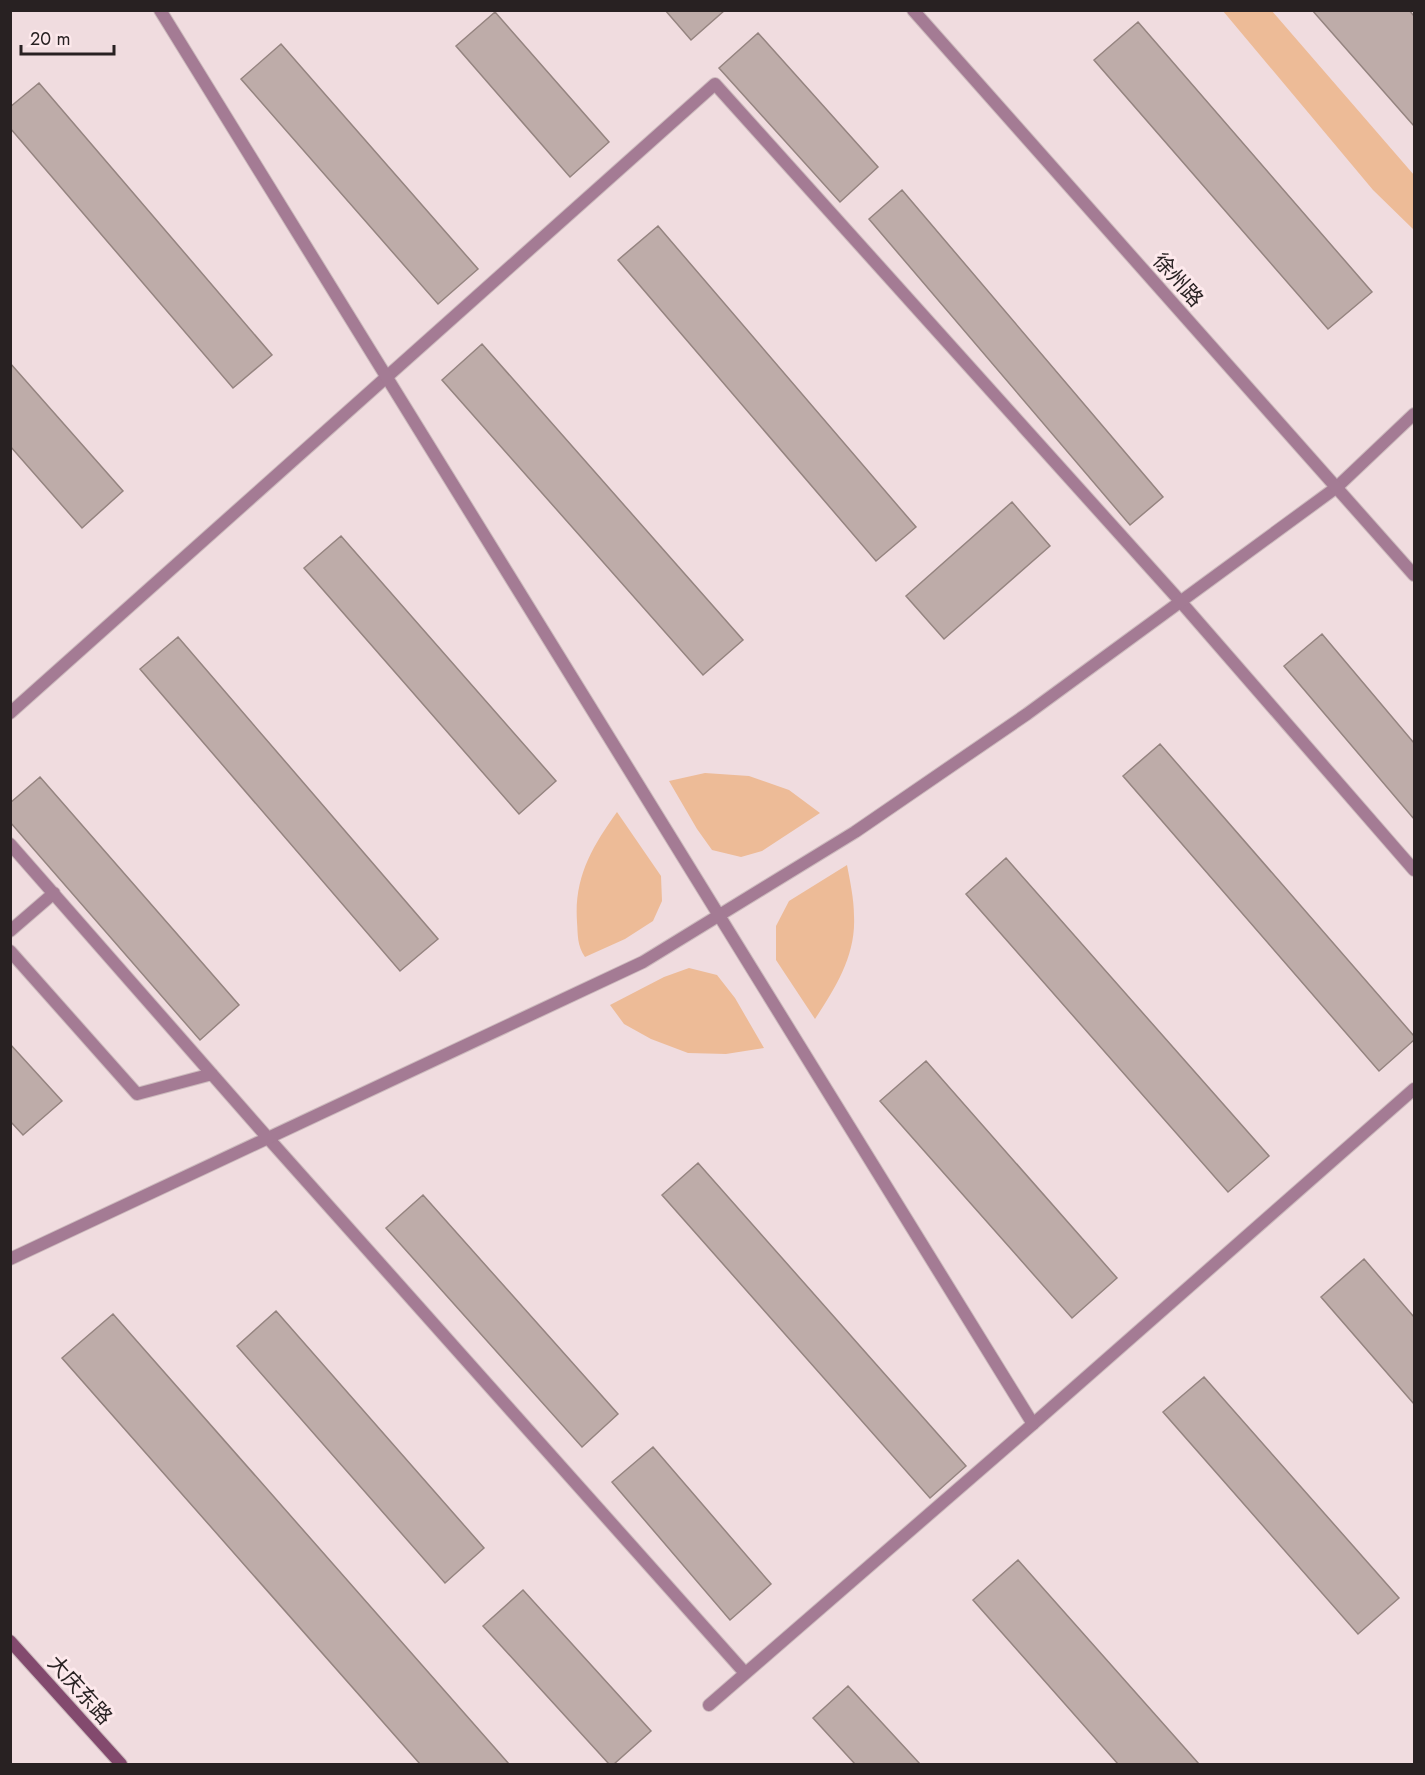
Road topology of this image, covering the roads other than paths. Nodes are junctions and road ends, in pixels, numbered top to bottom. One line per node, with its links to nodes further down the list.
1 (160, 10): 3 (street)
2 (913, 10): 5 (street, 徐州路)
3 (387, 377): 7 (street); 8 (street); 12 (street)
4 (1414, 414): 5 (street)
5 (1336, 487): 6 (street, 徐州路); 7 (street)
6 (1414, 575)
7 (1180, 601): 10 (street); 12 (street)
8 (10, 713)
9 (10, 844): 11 (street)
10 (1414, 870)
11 (54, 893): 13 (street); 15 (street)
12 (719, 915): 17 (street); 19 (street)
13 (10, 931)
14 (10, 951): 15 (street)
15 (212, 1074): 17 (street)
16 (1414, 1089): 19 (street)
17 (268, 1138): 18 (street); 21 (street)
18 (10, 1259)
19 (1033, 1424): 21 (street)
20 (10, 1641): 23 (main road, 大庆东路)
21 (745, 1673): 22 (street)
22 (709, 1705)
23 (121, 1764)

